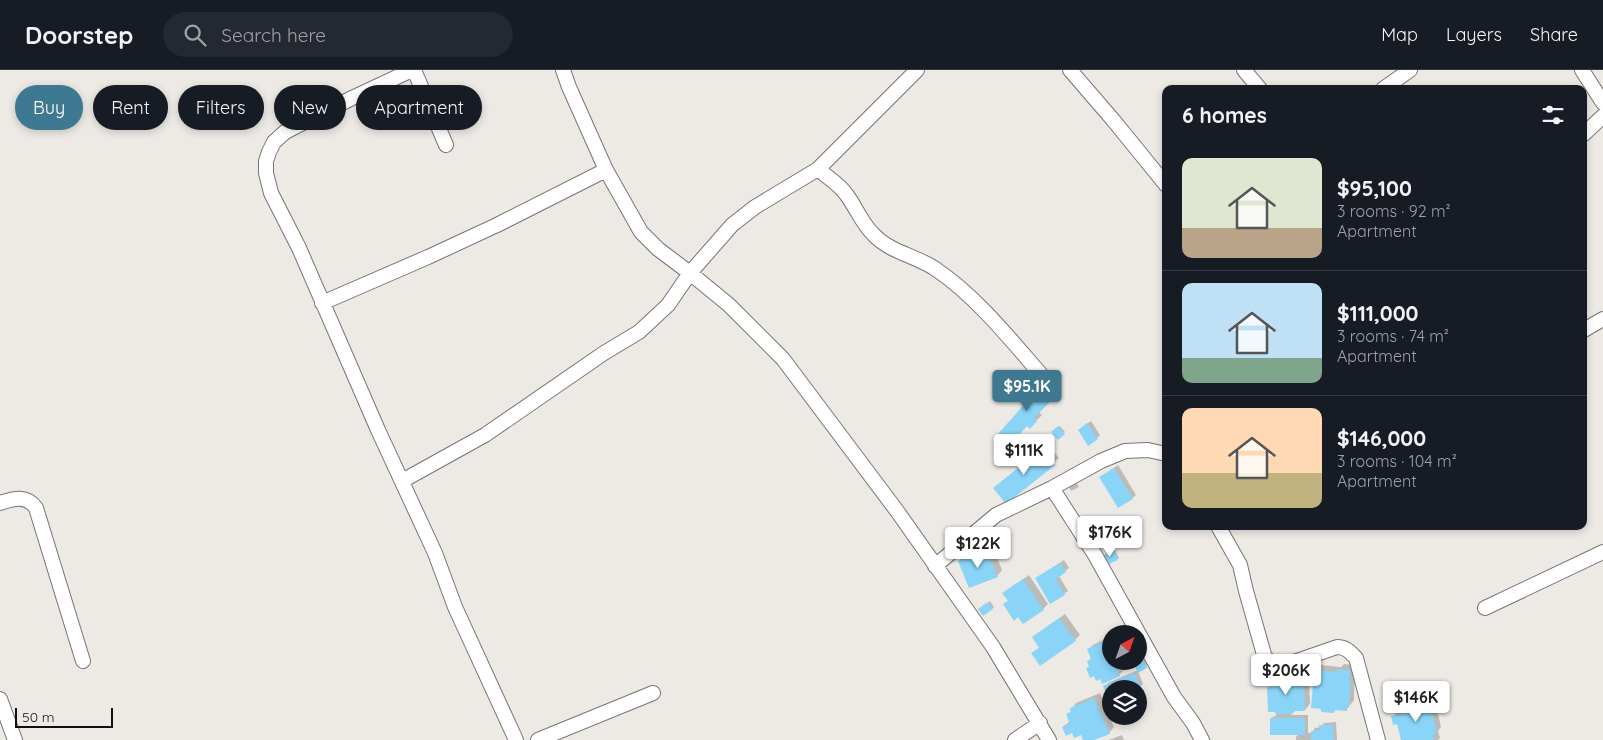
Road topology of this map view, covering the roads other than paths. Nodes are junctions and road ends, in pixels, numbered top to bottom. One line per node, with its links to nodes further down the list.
1 (563, 70): 15 (street)
2 (917, 70): 14 (street)
3 (1070, 70): 16 (street)
4 (1244, 70): 8 (street)
5 (1410, 70): 9 (street)
6 (1582, 70): 10 (street)
7 (407, 71): 13 (street); 18 (street)
8 (1257, 85)
9 (1389, 85)
10 (1603, 103)
11 (1603, 116): 12 (street)
12 (1587, 131)
13 (446, 145)
14 (818, 169): 17 (street); 21 (street)
15 (606, 170): 17 (street); 18 (street)
16 (1162, 180)
17 (690, 273): 23 (street); 28 (street)
18 (322, 303): 23 (street)
19 (1603, 319): 20 (street)
20 (1587, 328)
21 (1052, 387)
22 (1162, 453): 24 (street)
23 (402, 481): 35 (street)
24 (1052, 488): 28 (street); 39 (street)
25 (0, 502): 30 (street)
26 (1220, 530): 40 (street)
27 (1603, 552): 29 (street)
28 (935, 566): 33 (street)
29 (1485, 608)
30 (83, 661)
31 (653, 692): 36 (street)
32 (0, 699): 34 (street)
33 (1040, 723): 37 (street); 38 (street)
34 (15, 740)
35 (516, 740)
36 (538, 740)
37 (1014, 740)
38 (1049, 740)
39 (1202, 740)
40 (1378, 740)

